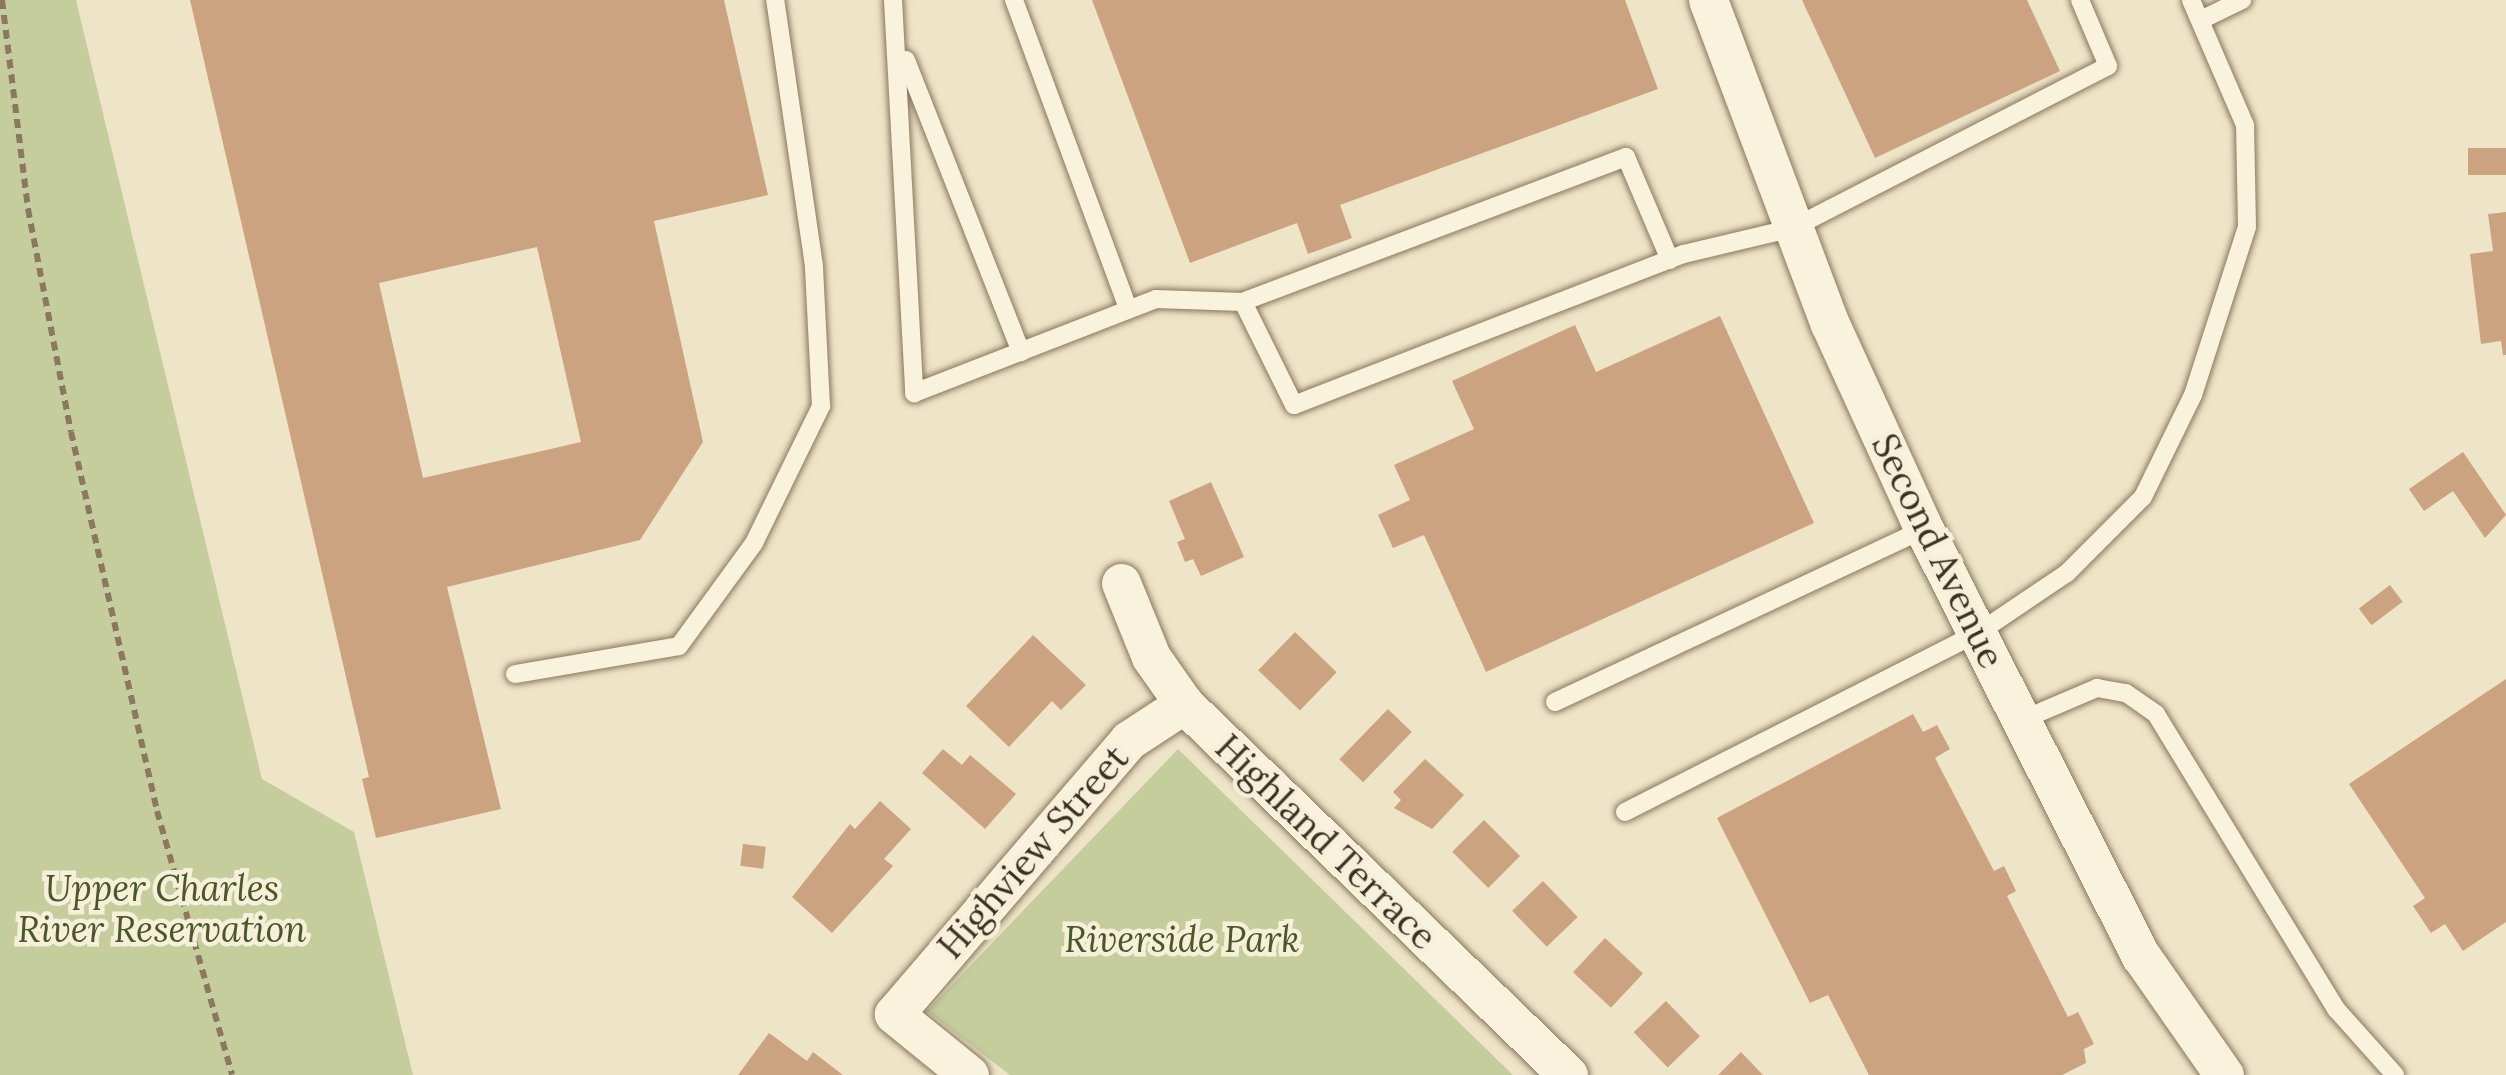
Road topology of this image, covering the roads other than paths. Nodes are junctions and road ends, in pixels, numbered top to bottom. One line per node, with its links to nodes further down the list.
1 (775, 0): 18 (lane)
2 (893, 0): 9 (lane)
3 (1014, 0): 13 (lane)
4 (1708, 0): 10 (street, Second Avenue)
5 (2080, 0): 10 (lane)
6 (2191, 0): 8 (lane)
7 (2242, 0): 8 (lane)
8 (2201, 20): 17 (lane)
9 (900, 46): 14 (lane); 14 (lane)
10 (1793, 228): 11 (lane); 15 (street, Second Avenue)
11 (1670, 260): 12 (lane); 12 (lane)
12 (1243, 302): 13 (lane)
13 (1128, 309): 14 (lane)
14 (1021, 352)
15 (1925, 529): 17 (street, Second Avenue); 19 (lane)
16 (1121, 583): 20 (street, Highland Terrace)
17 (1978, 633): 21 (street, Second Avenue); 22 (lane)
18 (515, 674)
19 (1555, 701)
20 (1184, 704): 23 (street, Highview Street); 24 (street, Highland Terrace)
21 (2022, 720): 25 (street, Second Avenue); 26 (lane)
22 (1625, 812)
23 (969, 1075)
24 (1568, 1075)
25 (2224, 1075)
26 (2395, 1075)

